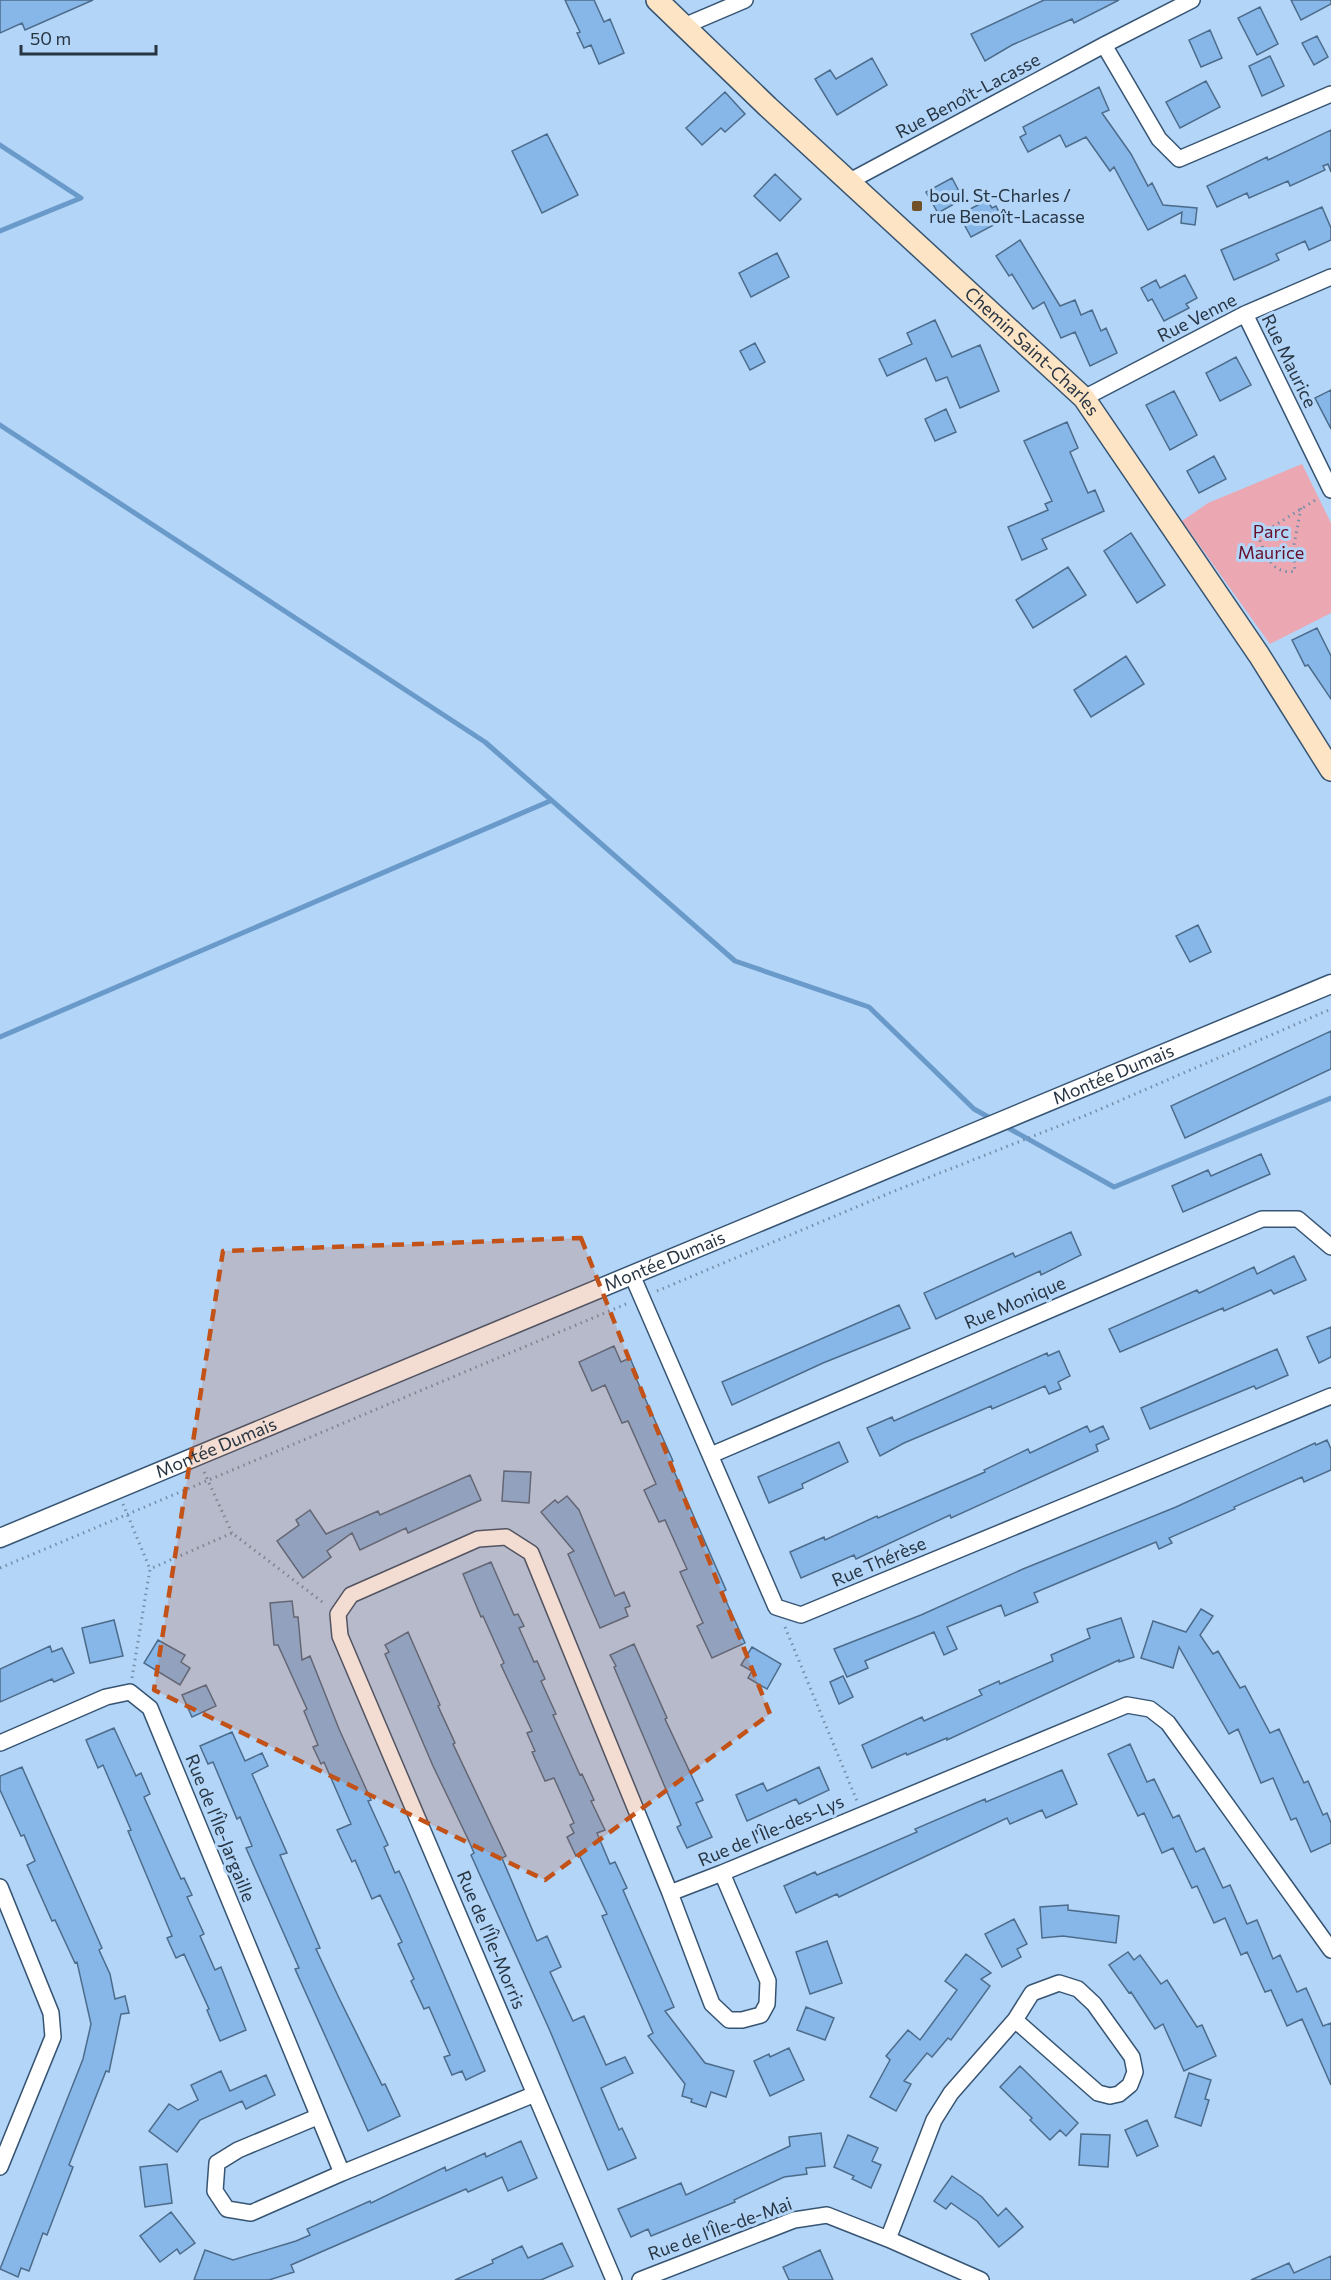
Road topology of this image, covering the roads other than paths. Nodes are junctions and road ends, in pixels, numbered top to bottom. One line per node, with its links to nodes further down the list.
1 (657, 0): 4 (main road, Chemin Saint-Charles)
2 (745, 0): 4 (street)
3 (1192, 0): 5 (street, Rue Benoît-Lacasse)
4 (684, 26): 7 (main road, Chemin Saint-Charles)
5 (1104, 45): 6 (street); 7 (street, Rue Benoît-Lacasse)
6 (1331, 94)
7 (850, 181): 10 (main road, Chemin Saint-Charles)
8 (1331, 277): 9 (street, Rue Venne)
9 (1245, 314): 10 (street, Rue Venne); 11 (street, Rue Maurice)
10 (1084, 398): 12 (main road, Chemin Saint-Charles)
11 (1331, 490)
12 (1331, 770)
13 (1331, 984): 15 (street, Montée Dumais)
14 (1331, 1247): 17 (street, Rue Monique)
15 (632, 1275): 17 (street); 18 (street, Montée Dumais)
16 (1331, 1396): 17 (street, Rue Thérèse)
17 (711, 1455)
18 (0, 1539)
19 (0, 1743): 26 (street, Rue de l'Île-Jargaille)
20 (722, 1873): 22 (street, Rue de l'Île-des-Lys); 22 (street); 23 (street, Rue de l'Île-des-Lys)
21 (0, 1887): 27 (street)
22 (670, 1893): 25 (street, Rue de l'Île-Morris)
23 (1331, 1950)
24 (1015, 2020): 24 (street); 29 (street)
25 (535, 2094): 28 (street); 30 (street, Rue de l'Île-Morris)
26 (317, 2117): 28 (street, Rue de l'Île-Jargaille); 28 (street)
27 (0, 2167)
28 (342, 2173)
29 (888, 2239): 31 (street, Rue de l'Île-de-Mai); 32 (street, Rue de l'Île-de-Mai)
30 (614, 2280)
31 (640, 2280)
32 (981, 2280)

